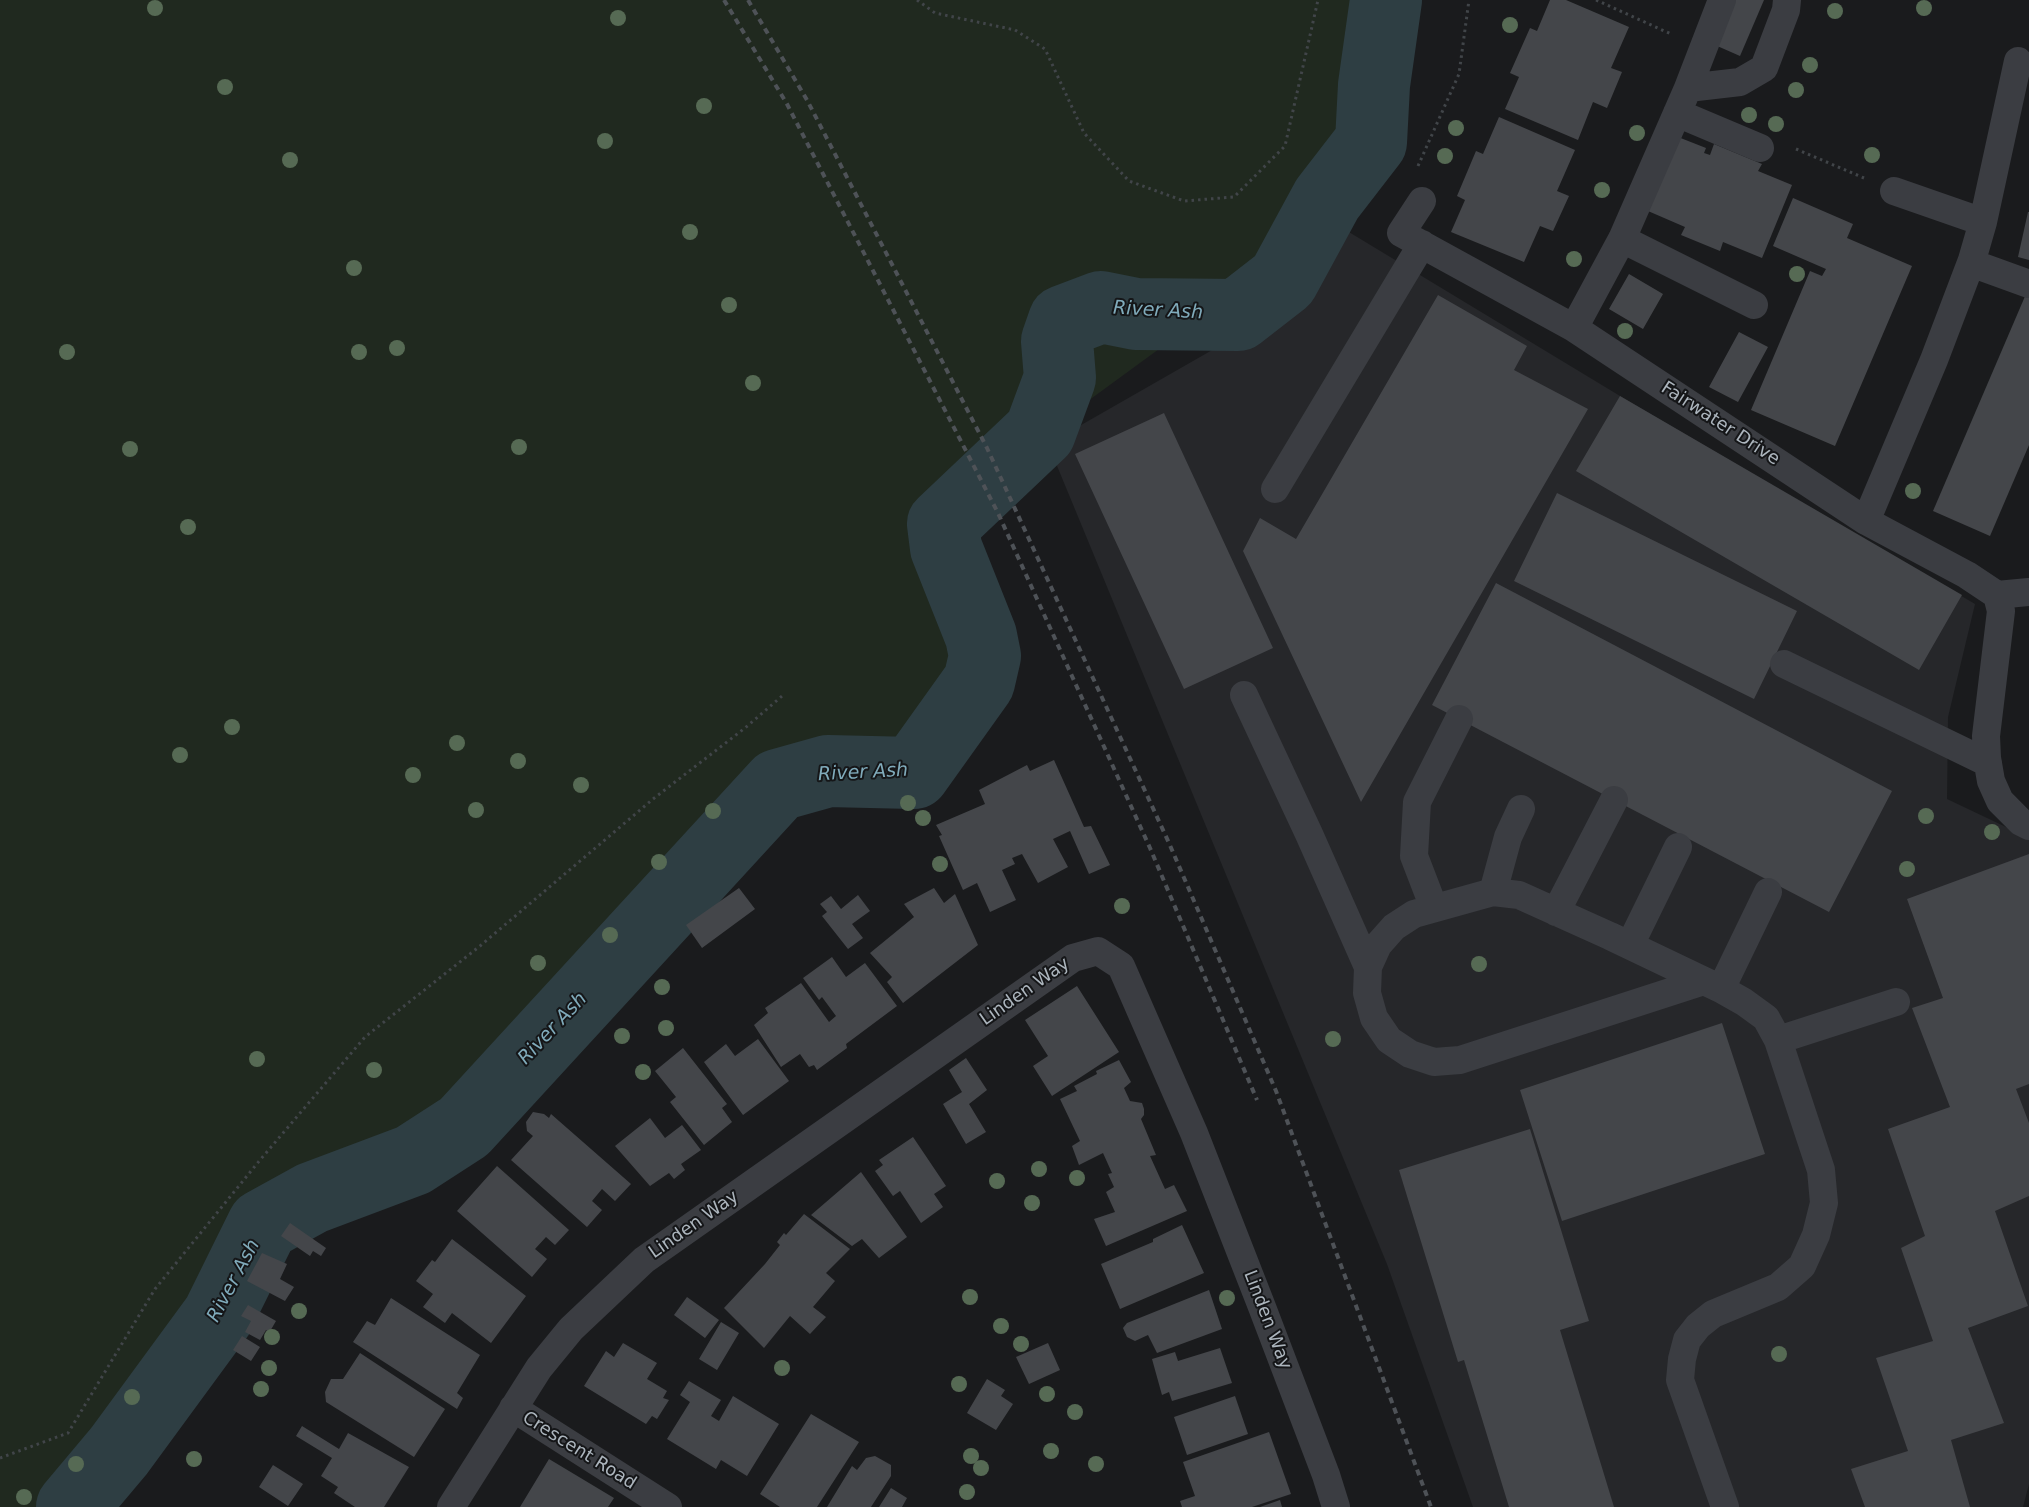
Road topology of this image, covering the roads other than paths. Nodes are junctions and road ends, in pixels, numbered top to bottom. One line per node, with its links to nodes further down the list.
1 (1722, 0): 4 (street)
2 (1787, 0): 4 (street)
3 (2018, 61): 9 (street)
4 (1688, 88): 5 (street)
5 (1677, 113): 6 (street); 10 (street)
6 (1760, 148)
7 (1894, 191): 9 (street)
8 (1422, 200): 11 (street, Fairwater Drive)
9 (1984, 222): 12 (street)
10 (1622, 239): 14 (street); 15 (street)
11 (1422, 244): 15 (street, Fairwater Drive); 16 (street)
12 (1971, 263): 13 (street); 17 (street)
13 (2029, 284)
14 (1754, 305)
15 (1574, 328): 17 (street, Fairwater Drive)
16 (1275, 489)
17 (1866, 521): 19 (street, Fairwater Drive)
18 (2029, 592): 19 (street)
19 (1997, 595): 23 (street)
20 (1784, 664): 23 (street)
21 (1244, 695): 33 (street)
22 (1459, 719): 30 (street)
23 (1988, 763): 26 (street)
24 (1614, 800): 31 (street)
25 (1521, 809): 28 (street)
26 (2029, 826)
27 (1678, 847): 32 (street)
28 (1493, 892): 30 (street); 31 (street)
29 (1768, 892): 34 (street)
30 (1434, 908): 33 (street)
31 (1556, 912): 32 (street)
32 (1630, 945): 34 (street)
33 (1368, 967): 34 (street)
34 (1712, 985): 36 (street)
35 (1896, 1002): 36 (street)
36 (1778, 1040): 41 (street)
37 (512, 1408): 38 (street, Crescent Road); 39 (street, Crescent Road); 40 (street, Linden Way)
38 (451, 1507)
39 (668, 1507)
40 (1336, 1507)
41 (1724, 1507)

